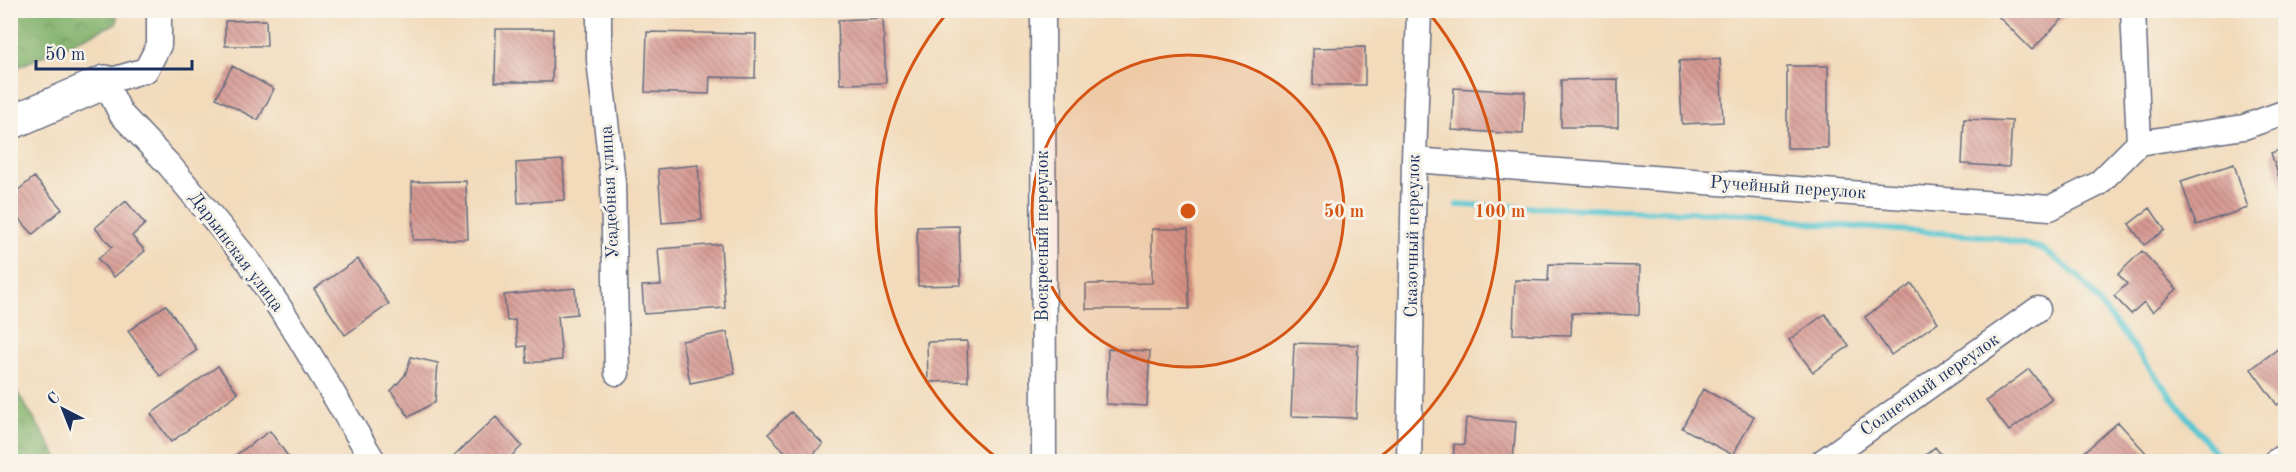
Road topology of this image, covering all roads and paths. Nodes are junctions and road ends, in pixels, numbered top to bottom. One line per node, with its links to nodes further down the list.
1 (159, 10): 6 (street)
2 (599, 10): 12 (street, Усадебная улица)
3 (1043, 10): 15 (street, Воскресный переулок)
4 (1419, 10): 10 (street, Сказочный переулок)
5 (2133, 10): 9 (street)
6 (105, 82): 8 (street); 14 (street, Дарьинская улица)
7 (2286, 112): 9 (street)
8 (10, 123)
9 (2139, 142): 10 (street, Ручейный переулок)
10 (1414, 160): 16 (street, Сказочный переулок)
11 (2038, 309): 17 (street, Солнечный переулок)
12 (617, 373)
13 (2286, 455): 18 (street)
14 (374, 462)
15 (1044, 462)
16 (1409, 462)
17 (1822, 462)
18 (2275, 462)

